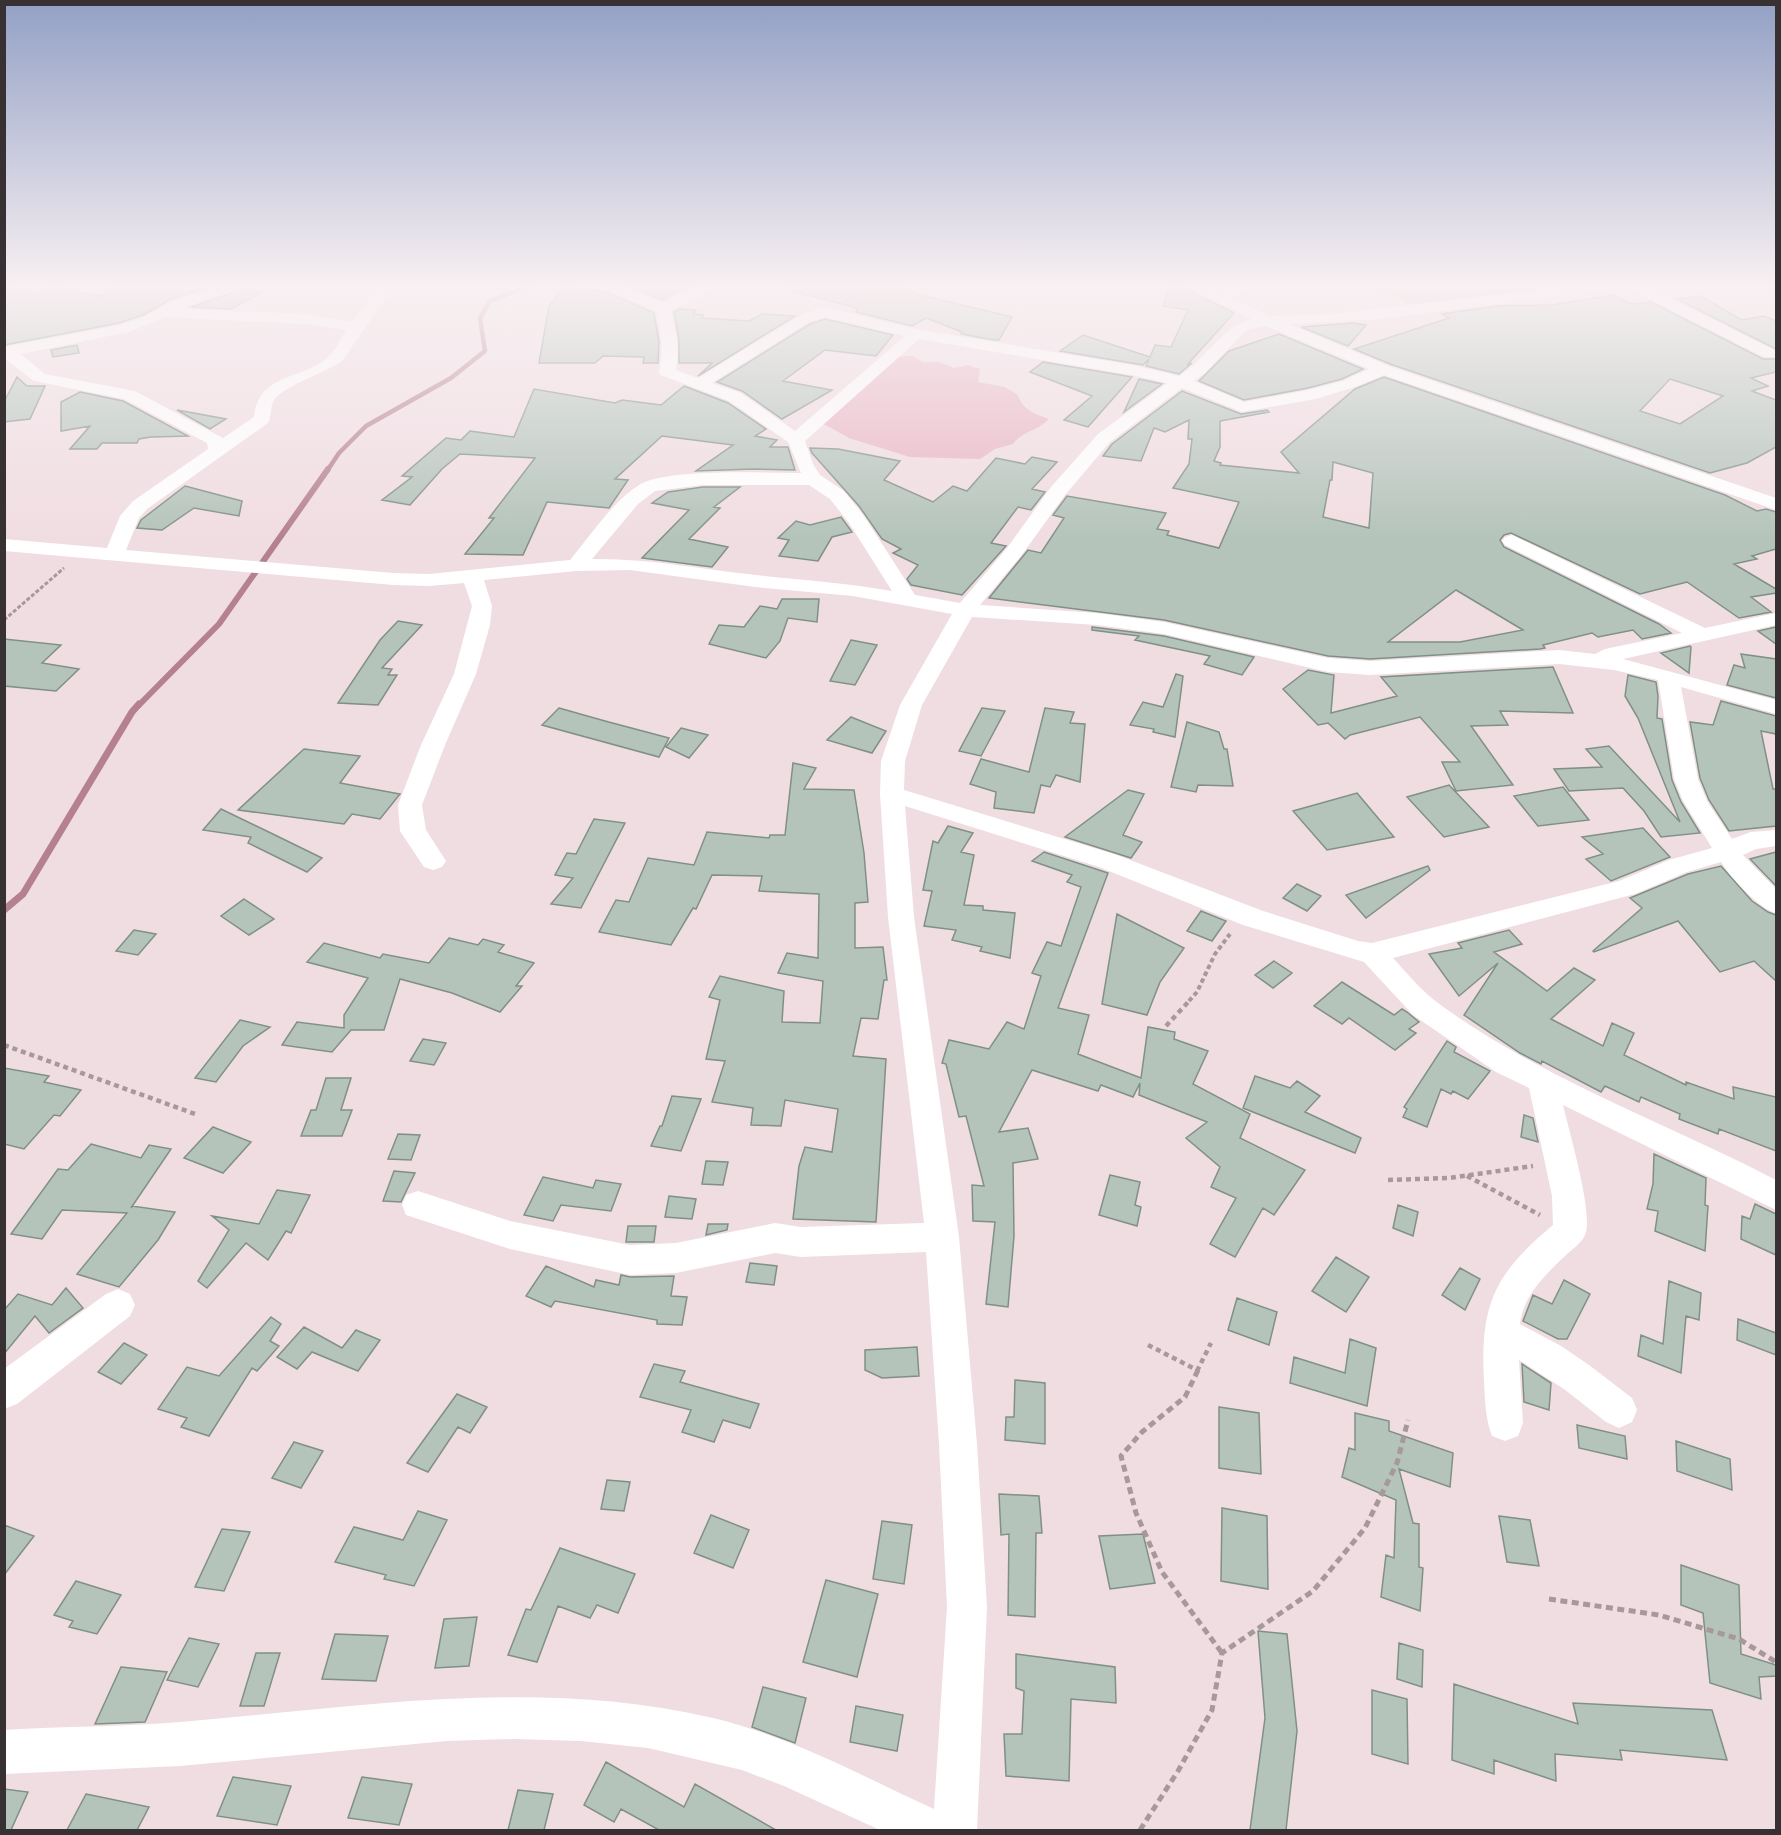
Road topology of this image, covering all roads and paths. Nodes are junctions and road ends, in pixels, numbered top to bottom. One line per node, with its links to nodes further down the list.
1 (27, 369): 12 (street)
2 (320, 369): 12 (street)
3 (668, 369): 10 (street)
4 (724, 369): 10 (street)
5 (877, 369): 11 (street)
6 (1122, 369): 9 (street)
7 (1200, 369): 9 (street)
8 (1383, 369): 9 (street); 14 (street)
9 (1180, 381): 22 (street)
10 (701, 383): 11 (street)
11 (796, 440): 13 (street)
12 (217, 451): 18 (street)
13 (813, 479): 19 (street); 21 (street)
14 (1776, 504)
15 (1512, 541): 25 (street)
16 (4, 545): 17 (street)
17 (83, 551): 18 (street); 23 (path)
18 (114, 554): 20 (street)
19 (576, 565): 20 (street); 21 (street)
20 (472, 576): 32 (street)
21 (907, 598): 22 (street)
22 (966, 610): 26 (street); 29 (street)
23 (4, 620)
24 (1776, 620): 25 (street)
25 (1703, 635): 26 (street)
26 (1586, 658): 27 (street)
27 (1668, 676): 28 (street); 31 (street)
28 (1776, 707)
29 (892, 795): 34 (street); 46 (street)
30 (1776, 838): 31 (street)
31 (1727, 852): 33 (street); 35 (street)
32 (433, 861)
33 (1776, 904)
34 (1253, 918): 35 (street); 36 (path)
35 (1372, 953): 38 (street)
36 (1167, 1026)
37 (4, 1045): 39 (path)
38 (1543, 1082): 40 (street); 43 (street)
39 (195, 1114)
40 (1561, 1162): 41 (path); 45 (street)
41 (1466, 1176): 42 (path); 45 (path)
42 (1388, 1180)
43 (1776, 1196)
44 (418, 1205): 46 (street)
45 (1570, 1231): 48 (street)
46 (942, 1236): 61 (street)
47 (118, 1305): 52 (street)
48 (1501, 1333): 53 (street); 55 (street)
49 (1211, 1343): 51 (path)
50 (1148, 1344): 51 (path)
51 (1197, 1370): 57 (path)
52 (4, 1392)
53 (1619, 1410)
54 (1408, 1420): 57 (path)
55 (1505, 1423)
56 (1549, 1599): 58 (path)
57 (1222, 1653): 62 (path)
58 (1776, 1662)
59 (4, 1752): 60 (street)
60 (928, 1830)
61 (955, 1830)
62 (1140, 1830)

